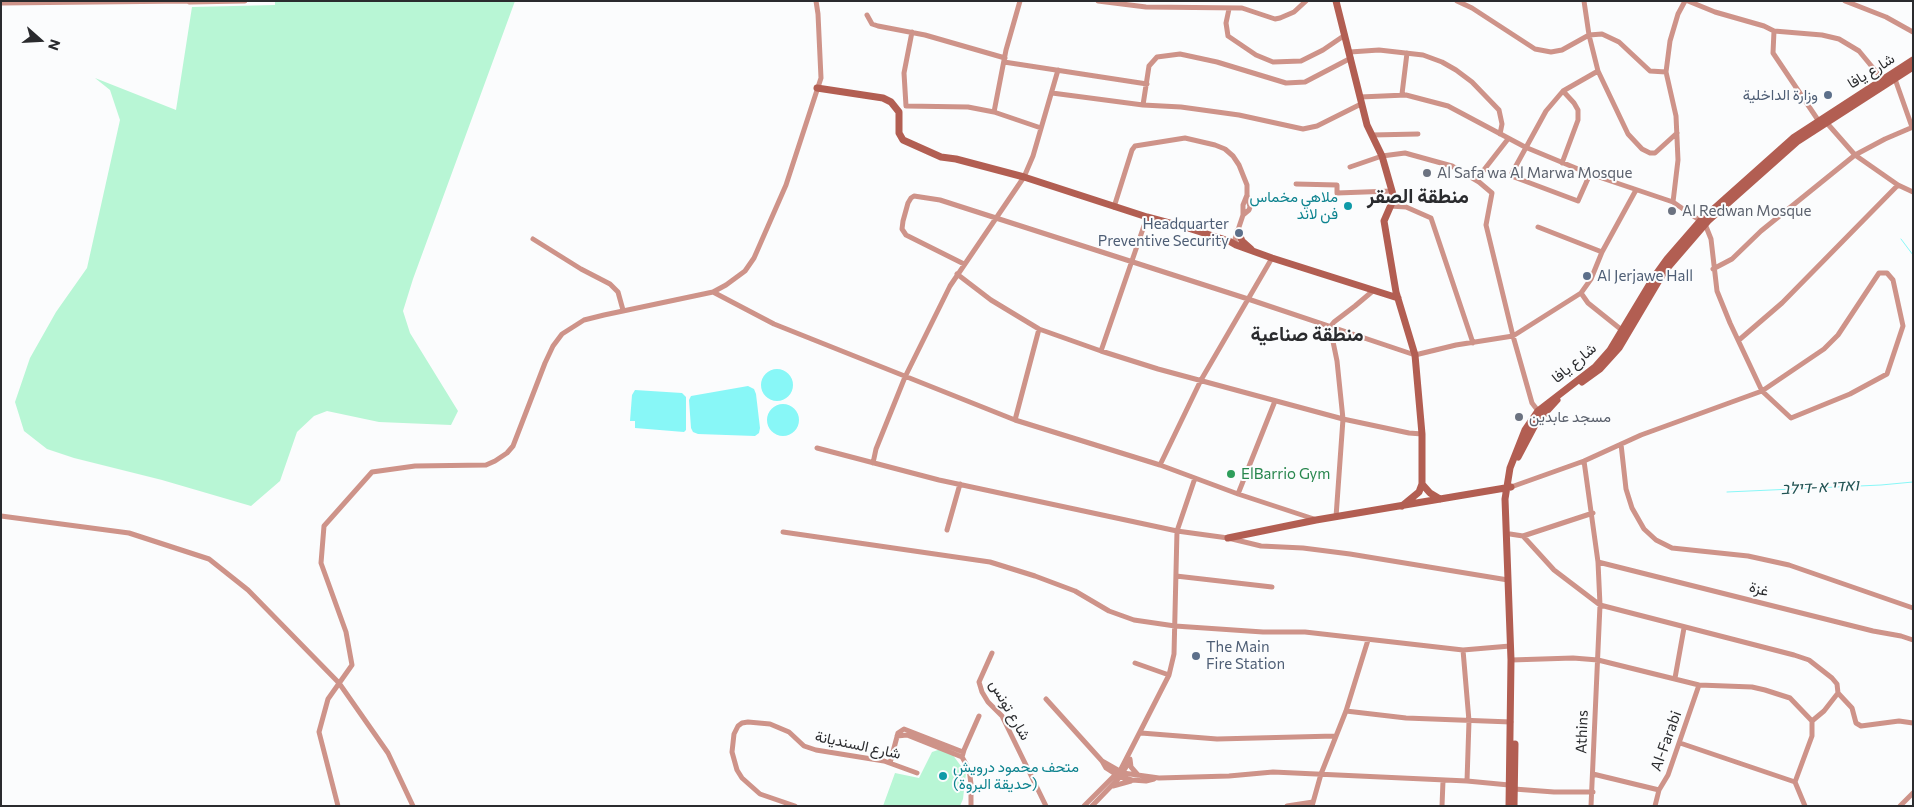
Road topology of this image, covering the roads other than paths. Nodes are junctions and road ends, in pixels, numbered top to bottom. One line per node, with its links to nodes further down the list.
1 (245, 1): 12 (street)
2 (816, 1): 32 (street)
3 (1020, 1): 23 (street)
4 (1098, 1): 14 (street)
5 (1306, 1): 14 (street)
6 (1336, 1): 19 (main road)
7 (1457, 1): 20 (street)
8 (1584, 1): 20 (street)
9 (1687, 1): 16 (street); 28 (street)
10 (1845, 1): 18 (street)
11 (148, 2): 12 (street); 13 (street)
12 (189, 2)
13 (1, 4)
14 (1229, 9): 19 (street)
15 (867, 15): 17 (street)
16 (1774, 31): 30 (street); 39 (street)
17 (912, 32): 23 (street); 38 (street)
18 (1913, 32)
19 (1345, 34): 22 (main road)
20 (1589, 35): 27 (street); 28 (street)
21 (1407, 53): 22 (street); 35 (street); 45 (street)
22 (1351, 55): 31 (street); 36 (main road)
23 (1005, 60): 26 (street); 38 (street)
24 (1913, 60): 30 (main road, شارع يافا)
25 (1913, 67): 29 (main road, شارع يافا)
26 (1058, 70): 31 (street); 34 (street)
27 (1598, 71): 33 (street); 43 (street)
28 (1666, 72): 43 (street)
29 (1895, 79): 40 (main road, شارع يافا); 41 (street)
30 (1883, 80): 39 (main road, شارع يافا)
31 (1147, 84): 37 (street)
32 (817, 88): 54 (main road); 78 (street)
33 (1563, 90): 48 (street); 51 (street)
34 (1052, 93): 37 (street); 42 (street)
35 (1402, 94): 36 (street); 45 (street)
36 (1361, 100): 37 (street); 46 (main road)
37 (1143, 106)
38 (994, 112): 42 (street)
39 (1818, 120): 66 (main road, شارع يافا)
40 (1826, 122): 49 (street); 66 (main road, شارع يافا)
41 (1913, 127): 49 (street)
42 (1041, 128): 54 (street)
43 (1677, 133): 61 (street)
44 (1418, 134): 46 (street)
45 (1500, 134): 47 (street)
46 (1372, 135): 50 (main road)
47 (1508, 138): 48 (street); 55 (street)
48 (1525, 148): 51 (street); 53 (street)
49 (1855, 155): 57 (street); 74 (street)
50 (1382, 156): 52 (street); 55 (street); 59 (main road)
51 (1562, 163): 53 (street)
52 (1350, 167)
53 (1590, 174): 58 (street)
54 (1024, 177): 63 (main road); 65 (street)
55 (1476, 180): 86 (street)
56 (1296, 184): 59 (street)
57 (1898, 185): 60 (street); 87 (street)
58 (1636, 190): 61 (street); 70 (street)
59 (1392, 191): 62 (main road)
60 (1913, 192)
61 (1673, 202): 66 (street)
62 (1390, 206): 76 (main road); 88 (street)
63 (1114, 207): 64 (main road); 69 (street)
64 (1147, 217): 69 (main road); 72 (street)
65 (995, 219): 72 (street); 73 (street); 73 (street)
66 (1703, 223): 74 (street); 85 (main road, شارع يافا)
67 (1538, 227): 70 (street)
68 (533, 238): 82 (street)
69 (1236, 239): 71 (main road)
70 (1602, 252): 79 (street)
71 (1272, 258): 77 (main road); 81 (street)
72 (1132, 262): 81 (street); 89 (street)
73 (964, 264): 75 (street)
74 (1713, 269): 87 (street)
75 (957, 274): 84 (street); 91 (street)
76 (1396, 289): 77 (main road); 80 (main road)
77 (1376, 291): 80 (main road); 83 (street)
78 (713, 292): 82 (street); 91 (street)
79 (1581, 293): 85 (street); 86 (street)
80 (1398, 298): 90 (main road)
81 (1248, 299): 83 (street); 92 (street)
82 (623, 310): 139 (street)
83 (1330, 327): 90 (street); 96 (street)
84 (1039, 329): 89 (street); 97 (street)
85 (1625, 333): 95 (main road, شارع يافا)
86 (1513, 336): 88 (street); 95 (street)
87 (1739, 340): 93 (street)
88 (1473, 343): 90 (street)
89 (1101, 351): 92 (street)
90 (1415, 355): 98 (main road)
91 (905, 377): 97 (street); 102 (street)
92 (1201, 380): 94 (street); 103 (street)
93 (1762, 391): 93 (street); 99 (street)
94 (1275, 401): 96 (street); 108 (street)
95 (1540, 413): 107 (main road, شارع يافا)
96 (1343, 419): 98 (street); 113 (street)
97 (1015, 420): 103 (street)
98 (1422, 434): 106 (main road)
99 (1621, 444): 101 (street); 126 (street)
100 (817, 448): 102 (street)
101 (1584, 461): 107 (street); 111 (street, Athins)
102 (873, 463): 105 (street)
103 (1160, 465): 104 (street)
104 (1195, 478): 108 (street); 116 (street)
105 (960, 484): 115 (street); 116 (street)
106 (1422, 484): 109 (main road); 110 (main road)
107 (1508, 488): 109 (main road); 118 (main road, شارع يافا); 123 (main road, شارع يافا)
108 (1238, 494): 114 (street)
109 (1440, 499): 110 (main road)
110 (1402, 506): 113 (main road)
111 (1592, 513): 119 (street); 121 (street, Athins)
112 (1, 516): 139 (street)
113 (1336, 517): 114 (main road)
114 (1316, 520): 120 (main road)
115 (947, 530)
116 (1177, 531): 120 (street); 122 (street)
117 (783, 532): 127 (street)
118 (1510, 534): 119 (street); 134 (main road, شارع يافا)
119 (1523, 536): 125 (street)
120 (1228, 538): 123 (street)
121 (1598, 562): 125 (street, Athins); 130 (street, غزة)
122 (1176, 576): 124 (street); 127 (street)
123 (1508, 580): 131 (main road, شارع يافا)
124 (1272, 588)
125 (1600, 606): 128 (street); 135 (street, Athins)
126 (1913, 608)
127 (1175, 626): 129 (street); 137 (street)
128 (1684, 628): 138 (street); 141 (street)
129 (1368, 640): 132 (street); 143 (street)
130 (1913, 640)
131 (1510, 646): 132 (street); 134 (main road, شارع يافا)
132 (1463, 650): 145 (street)
133 (992, 653): 177 (street, شارع تونس)
134 (1513, 660): 135 (street); 147 (main road, شارع يافا); 168 (main road, شارع يافا)
135 (1598, 660): 138 (street); 160 (street, Athins)
136 (1135, 663): 137 (street)
137 (1169, 675): 149 (street)
138 (1674, 678): 140 (street)
139 (339, 683): 173 (street); 174 (street)
140 (1699, 685): 146 (street); 151 (street, Al-Farabi)
141 (1838, 693): 146 (street); 148 (street)
142 (1046, 699): 156 (street)
143 (1346, 711): 145 (street); 150 (street)
144 (979, 716): 152 (street)
145 (1469, 721): 147 (street); 165 (street)
146 (1812, 721): 166 (street)
147 (1511, 722): 168 (main road, شارع يافا)
148 (1913, 723)
149 (1140, 733): 150 (street); 153 (street); 155 (street)
150 (1335, 736): 159 (street)
151 (1680, 743): 166 (street); 169 (street, Al-Farabi)
152 (963, 755): 154 (street); 176 (street)
153 (1130, 758): 158 (street); 161 (street)
154 (890, 763): 157 (street, شارع السنديانة); 175 (street, شارع السنديانة)
155 (1124, 763): 156 (street); 158 (street)
156 (1107, 766): 158 (street); 167 (street)
157 (917, 773)
158 (1119, 774): 161 (street); 163 (street); 167 (street)
159 (1321, 774): 162 (street); 164 (street); 172 (street)
160 (1593, 774): 169 (street); 170 (street, Athins)
161 (1141, 776): 162 (street)
162 (1159, 778): 163 (street)
163 (1135, 781): 167 (street)
164 (1443, 781): 165 (street); 181 (street)
165 (1467, 781): 168 (street)
166 (1795, 782): 186 (street)
167 (1110, 785): 178 (street); 179 (street)
168 (1512, 787): 170 (street); 182 (main road, شارع يافا); 183 (main road, شارع يافا)
169 (1659, 790): 185 (street, Al-Farabi)
170 (1593, 792): 184 (street, Athins)
171 (1913, 793): 187 (street)
172 (1312, 804): 180 (street)
173 (338, 806)
174 (414, 806)
175 (795, 806)
176 (971, 806)
177 (1046, 806)
178 (1084, 806)
179 (1092, 806)
180 (1287, 806)
181 (1442, 806)
182 (1508, 806)
183 (1514, 806)
184 (1591, 806)
185 (1655, 806)
186 (1805, 806)
187 (1900, 806)

